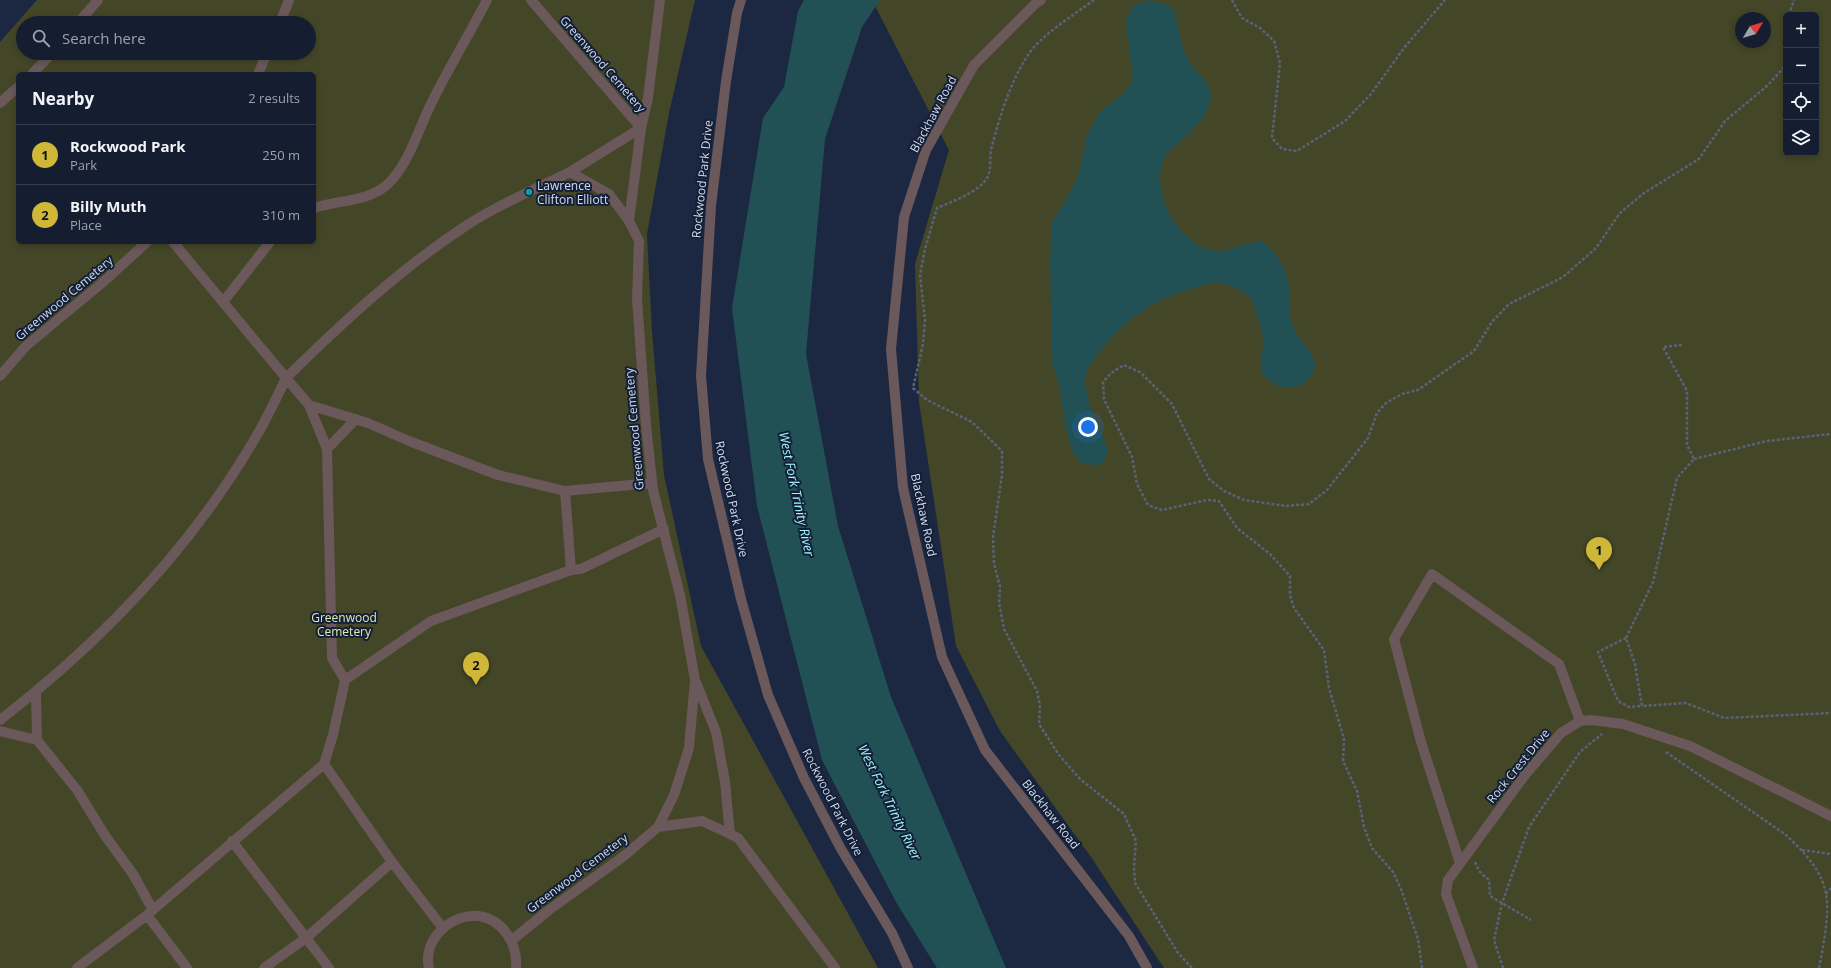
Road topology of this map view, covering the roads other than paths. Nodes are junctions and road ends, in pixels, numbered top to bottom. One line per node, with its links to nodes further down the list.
1 (98, 0): 8 (street)
2 (289, 0): 9 (street)
3 (487, 0): 18 (street)
4 (531, 0): 16 (street, Greenwood Cemetery)
5 (660, 0): 16 (street, Greenwood Cemetery)
6 (741, 0): 58 (street, Rockwood Park Drive)
7 (1041, 0): 59 (street, Blackhaw Road)
8 (84, 16)
9 (283, 16)
10 (46, 60): 12 (street)
11 (264, 60): 13 (street)
12 (35, 72)
13 (259, 72)
14 (16, 89): 15 (street)
15 (0, 103)
16 (640, 128): 17 (street, Greenwood Cemetery); 19 (street, Greenwood Cemetery)
17 (570, 172): 19 (street, Greenwood Cemetery); 25 (street)
18 (316, 207)
19 (629, 221): 29 (street, Greenwood Cemetery)
20 (145, 244): 24 (street, Greenwood Cemetery)
21 (175, 244): 23 (street)
22 (268, 244): 23 (street)
23 (223, 302): 25 (street)
24 (0, 376)
25 (286, 378): 26 (street); 35 (street)
26 (309, 405): 27 (street); 28 (street)
27 (356, 419): 28 (street); 30 (street)
28 (328, 449): 33 (street)
29 (652, 483): 30 (street); 31 (street, Greenwood Cemetery)
30 (565, 490): 32 (street)
31 (664, 529): 32 (street); 34 (street, Greenwood Cemetery)
32 (571, 570): 33 (street)
33 (345, 680): 40 (street)
34 (695, 680): 42 (street, Greenwood Cemetery); 43 (street, Greenwood Cemetery)
35 (36, 692): 36 (street); 39 (street)
36 (0, 720)
37 (1580, 722): 41 (street, Rock Crest Drive); 46 (street, Rock Crest Drive); 46 (street)
38 (0, 731): 39 (street)
39 (37, 740): 47 (street)
40 (324, 764): 44 (street); 45 (street)
41 (1831, 816)
42 (658, 827): 43 (street); 50 (street, Greenwood Cemetery)
43 (730, 834): 57 (street)
44 (232, 841): 47 (street); 49 (street)
45 (392, 862): 48 (street); 49 (street)
46 (1460, 863): 60 (street, Rock Crest Drive)
47 (150, 912): 51 (street); 52 (street)
48 (442, 928): 50 (street); 55 (street)
49 (306, 938): 53 (street); 54 (street)
50 (512, 940): 56 (street)
51 (77, 968)
52 (187, 968)
53 (264, 968)
54 (329, 968)
55 (429, 968)
56 (516, 968)
57 (834, 968)
58 (908, 968)
59 (1147, 968)
60 (1473, 968)

